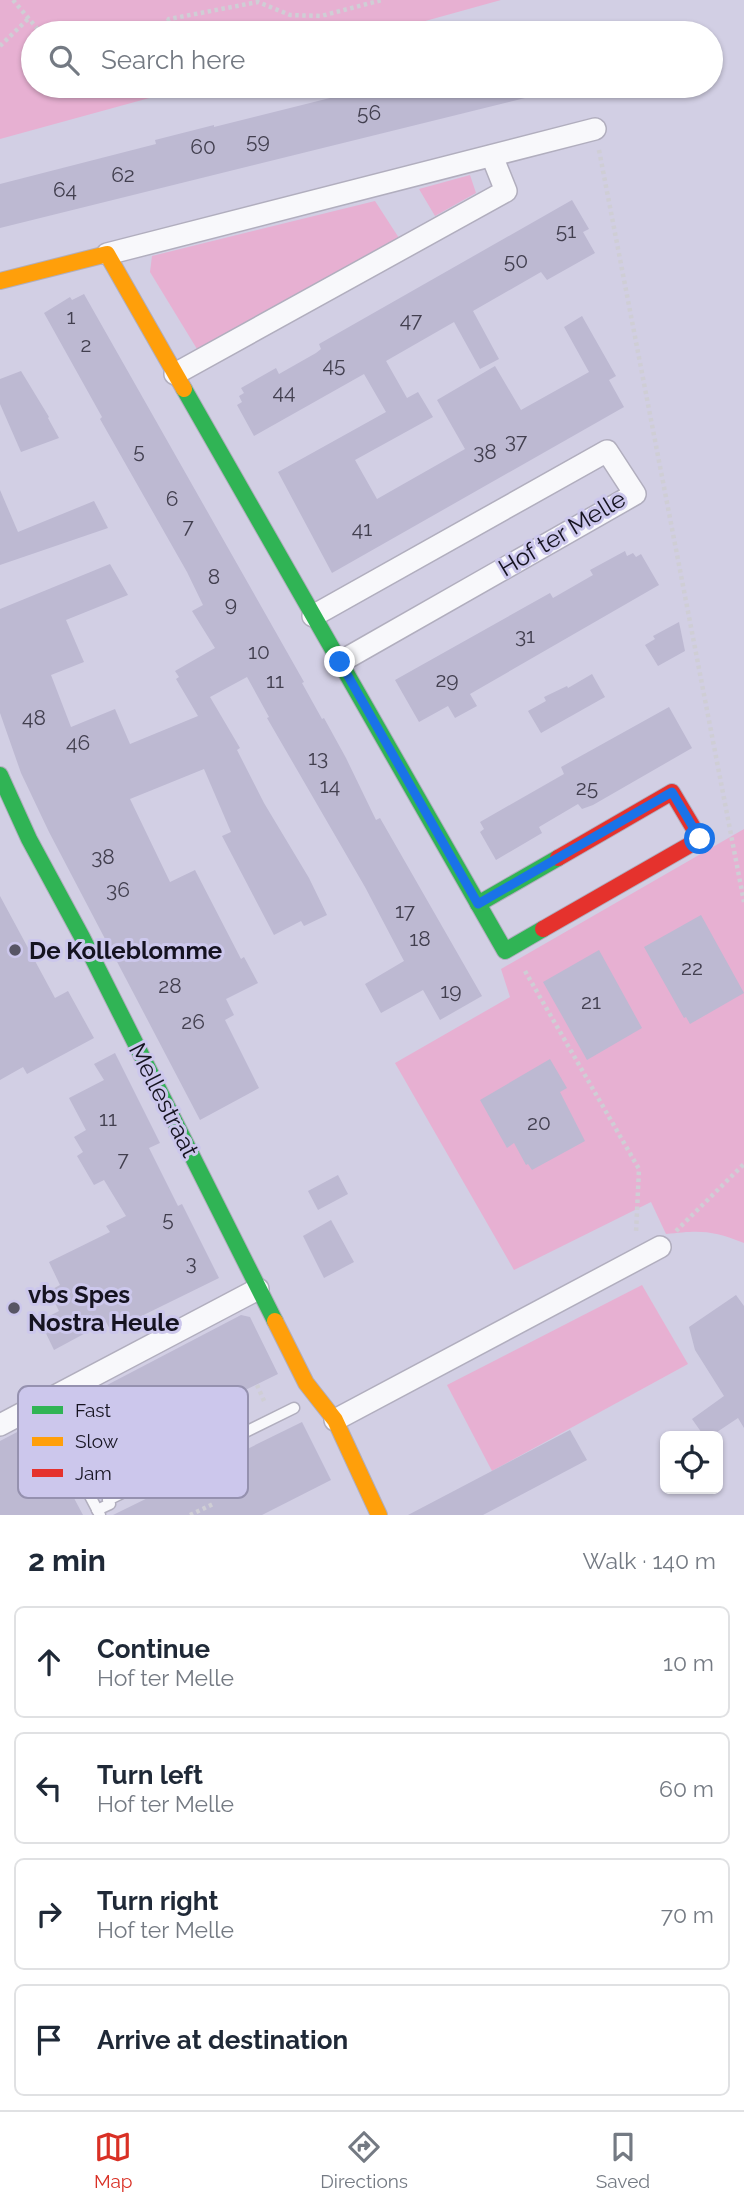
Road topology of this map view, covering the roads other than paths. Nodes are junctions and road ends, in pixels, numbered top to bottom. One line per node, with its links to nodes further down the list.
1 (595, 129): 2 (street)
2 (492, 156): 3 (street); 5 (street)
3 (107, 254): 4 (street); 5 (street)
4 (0, 281)
5 (175, 374): 6 (street)
6 (313, 616): 7 (street); 7 (street, Hof ter Melle)
7 (340, 662): 9 (street)
8 (0, 775): 11 (street, Mellestraat)
9 (478, 904): 9 (street)
10 (660, 1247): 15 (street)
11 (258, 1289): 12 (street); 15 (street, Mellestraat)
12 (74, 1386)
13 (294, 1408): 17 (lane)
14 (18, 1416): 16 (street)
15 (335, 1420): 20 (street, Mellestraat)
16 (0, 1425)
17 (248, 1431)
18 (112, 1498): 19 (lane)
19 (99, 1513)
20 (379, 1515)

